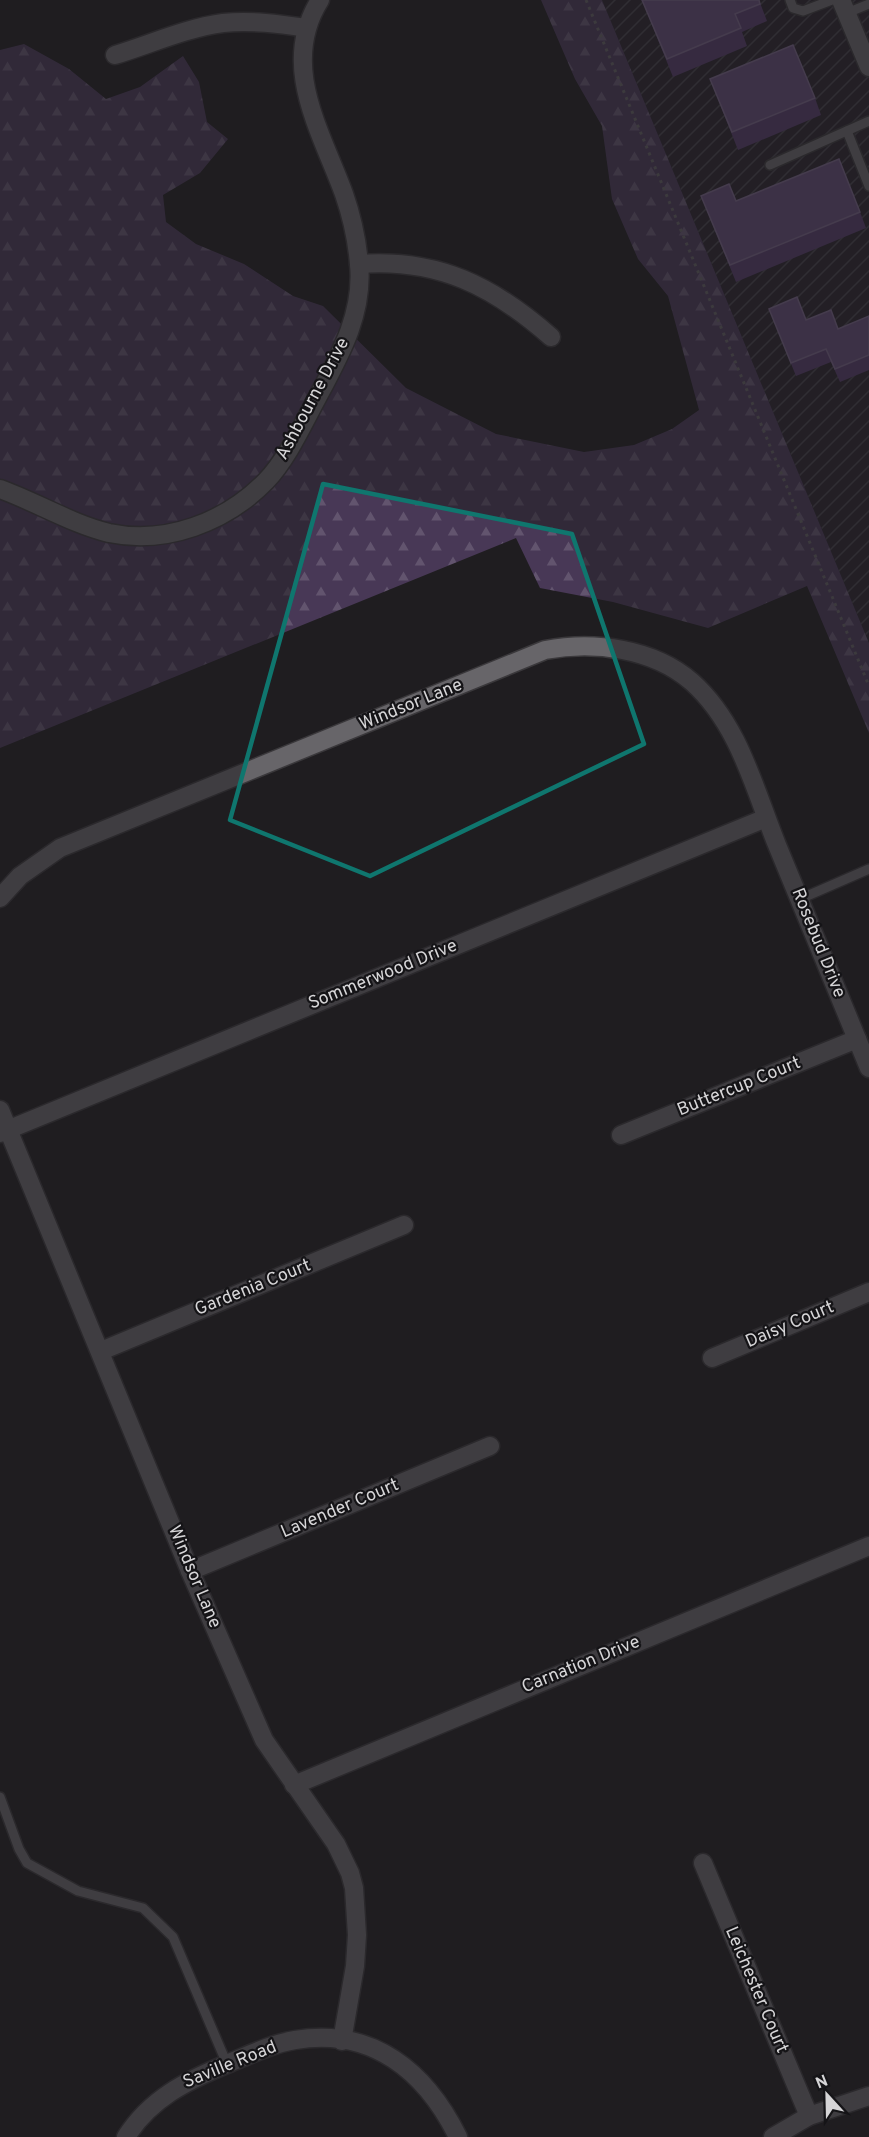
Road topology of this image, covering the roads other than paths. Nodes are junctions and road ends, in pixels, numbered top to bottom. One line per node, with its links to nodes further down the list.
1 (320, 0): 6 (street, Ashbourne Drive)
2 (790, 0): 3 (lane)
3 (832, 0)
4 (869, 4): 5 (lane)
5 (844, 7): 8 (street)
6 (307, 28): 7 (street); 13 (street, Ashbourne Drive)
7 (115, 55)
8 (869, 67)
9 (869, 121): 10 (lane)
10 (847, 131): 11 (lane); 12 (lane)
11 (770, 165)
12 (869, 186)
13 (360, 264): 14 (street); 15 (street, Ashbourne Drive)
14 (551, 337)
15 (0, 489)
16 (766, 818): 18 (street, Windsor Lane); 19 (street, Rosebud Drive); 23 (street, Sommerwood Drive)
17 (869, 869): 19 (lane)
18 (0, 898)
19 (800, 899): 20 (street, Rosebud Drive)
20 (857, 1039): 21 (street, Rosebud Drive); 24 (street, Buttercup Court)
21 (869, 1068)
22 (0, 1110): 23 (street, Windsor Lane)
23 (4, 1132): 27 (street, Windsor Lane)
24 (621, 1135)
25 (404, 1225): 27 (street, Gardenia Court)
26 (869, 1292): 28 (street, Daisy Court)
27 (101, 1351): 31 (street, Windsor Lane)
28 (712, 1358)
29 (490, 1446): 31 (street, Lavender Court)
30 (869, 1546): 32 (street, Carnation Drive)
31 (190, 1571): 32 (street, Windsor Lane)
32 (294, 1785): 35 (street, Windsor Lane)
33 (0, 1797): 36 (lane)
34 (703, 1863): 38 (street, Leichester Court)
35 (342, 2041): 36 (street, Saville Road); 40 (street, Saville Road)
36 (227, 2064): 39 (street, Saville Road)
37 (869, 2096): 38 (street)
38 (809, 2116): 41 (street)
39 (126, 2137)
40 (458, 2137)
41 (773, 2137)

